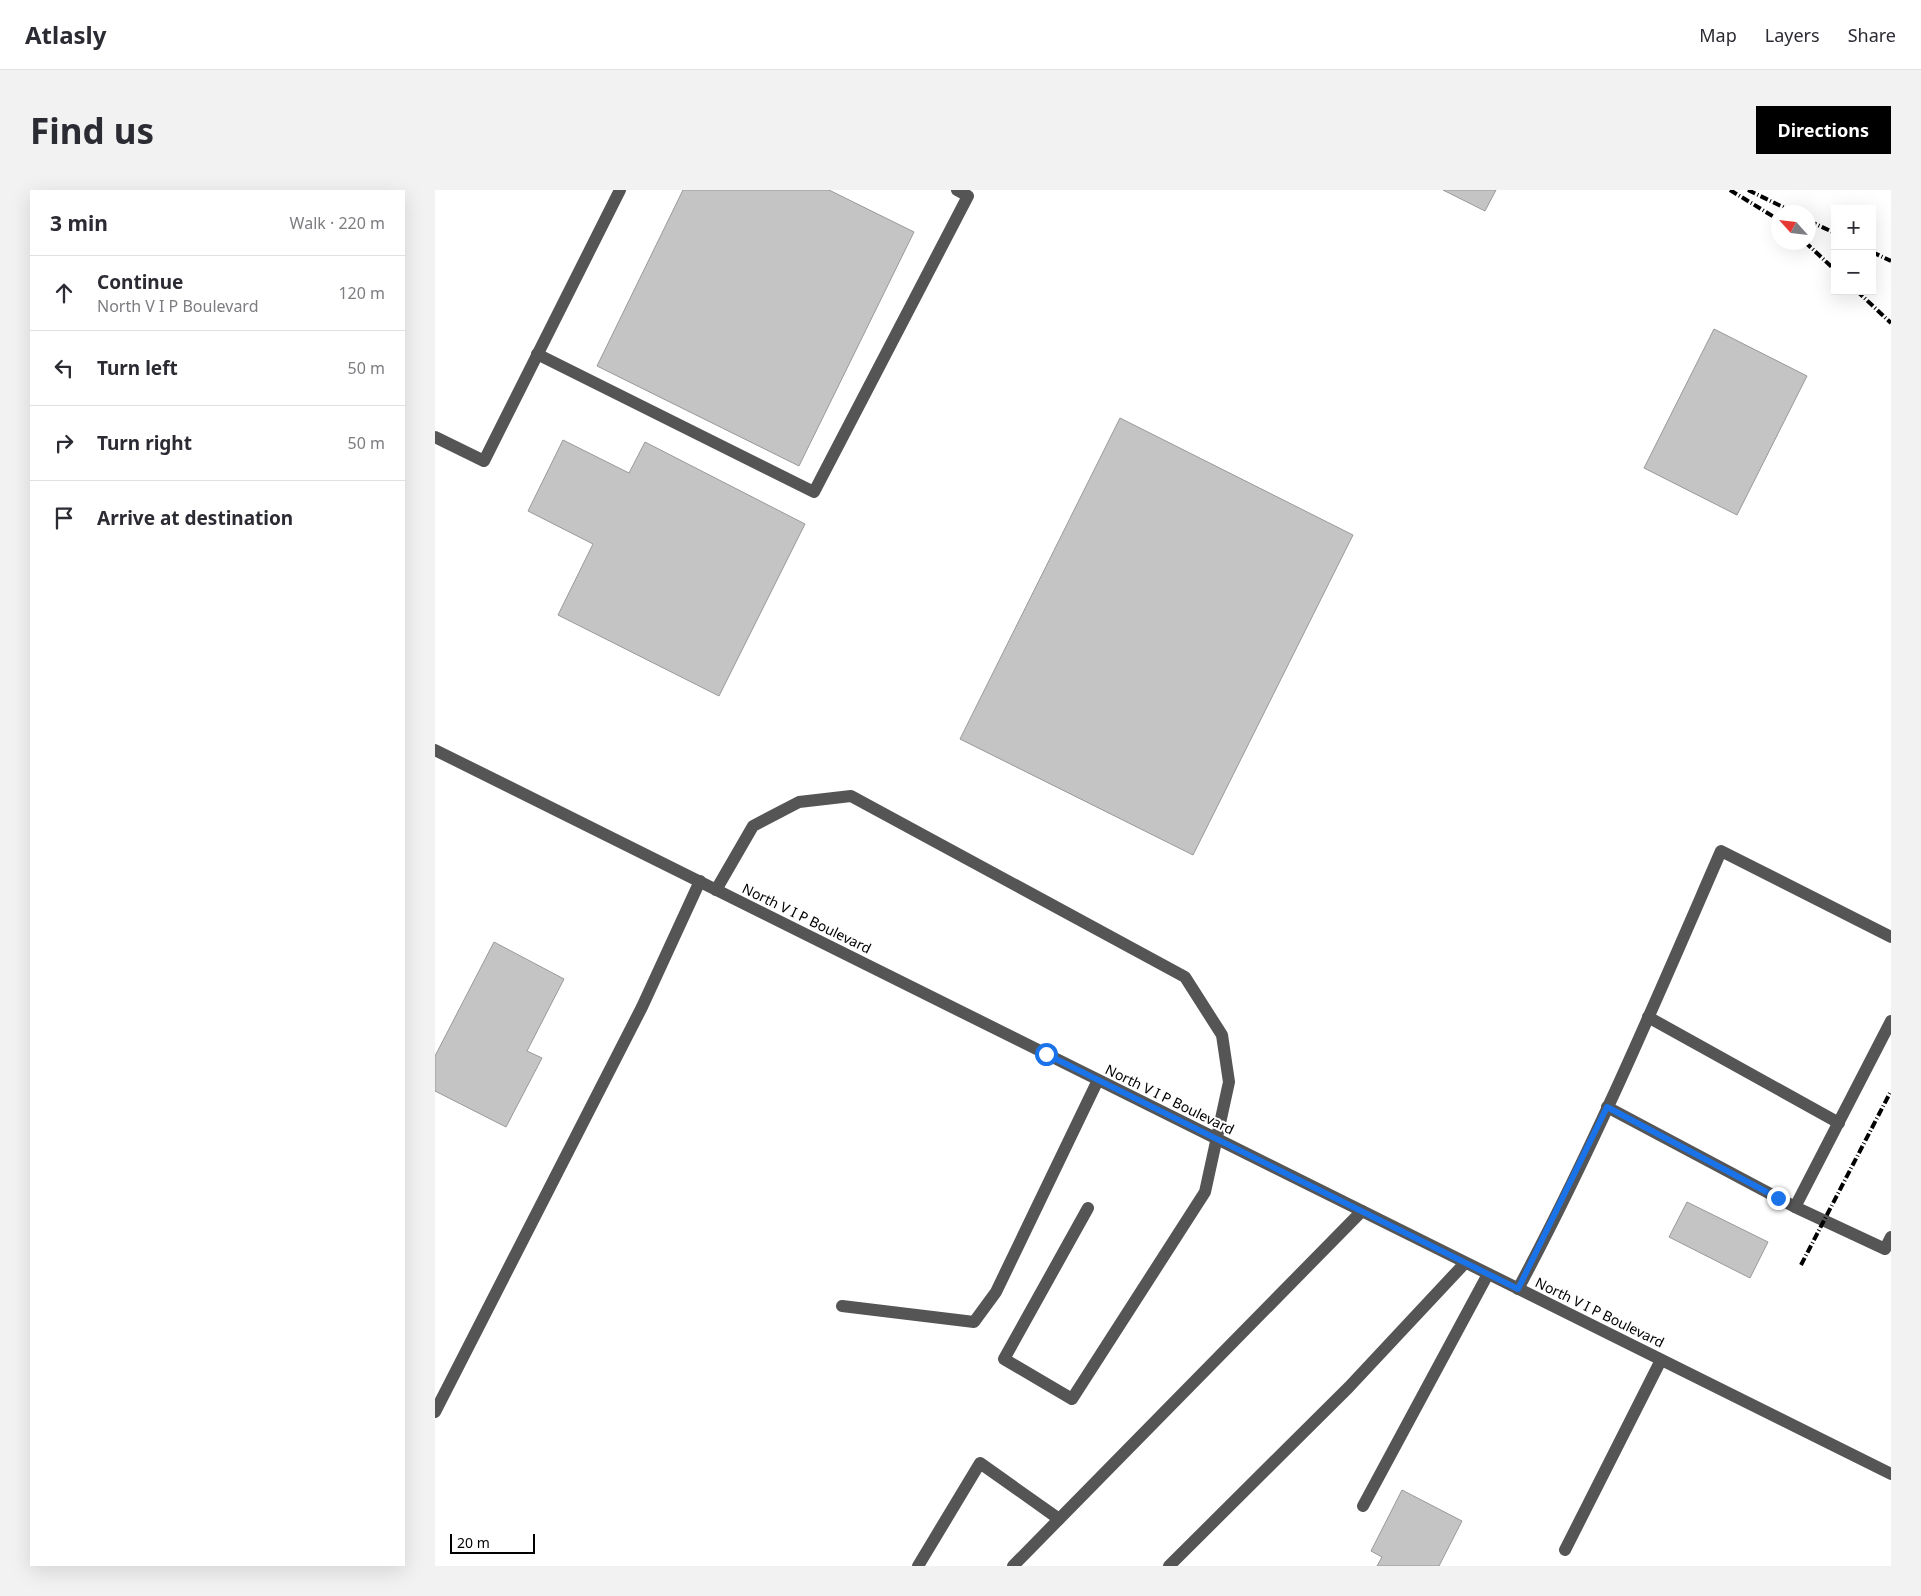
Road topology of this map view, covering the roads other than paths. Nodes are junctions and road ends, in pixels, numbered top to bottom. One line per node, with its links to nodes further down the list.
1 (620, 190): 3 (street)
2 (957, 190): 3 (street)
3 (537, 354): 4 (street)
4 (435, 436)
5 (435, 750): 6 (street, North V I P Boulevard)
6 (700, 882): 7 (street, North V I P Boulevard); 24 (street)
7 (715, 890): 11 (street, North V I P Boulevard); 14 (street)
8 (1891, 937): 9 (street)
9 (1648, 1018): 12 (street); 13 (street)
10 (1891, 1021): 13 (street)
11 (1098, 1080): 14 (street, North V I P Boulevard); 22 (street)
12 (1607, 1107): 15 (street); 21 (street)
13 (1839, 1123): 15 (street)
14 (1216, 1138): 16 (street); 17 (street, North V I P Boulevard)
15 (1795, 1207): 18 (street)
16 (1088, 1208)
17 (1362, 1211): 19 (street, North V I P Boulevard); 27 (street)
18 (1891, 1238)
19 (1465, 1263): 20 (street, North V I P Boulevard); 31 (street)
20 (1489, 1274): 21 (street, North V I P Boulevard); 26 (street)
21 (1518, 1289): 23 (street, North V I P Boulevard)
22 (842, 1306)
23 (1661, 1360): 25 (street, North V I P Boulevard); 28 (street)
24 (435, 1412)
25 (1891, 1474)
26 (1363, 1506)
27 (1059, 1519): 29 (street); 30 (street)
28 (1565, 1550)
29 (918, 1566)
30 (1013, 1566)
31 (1169, 1566)

